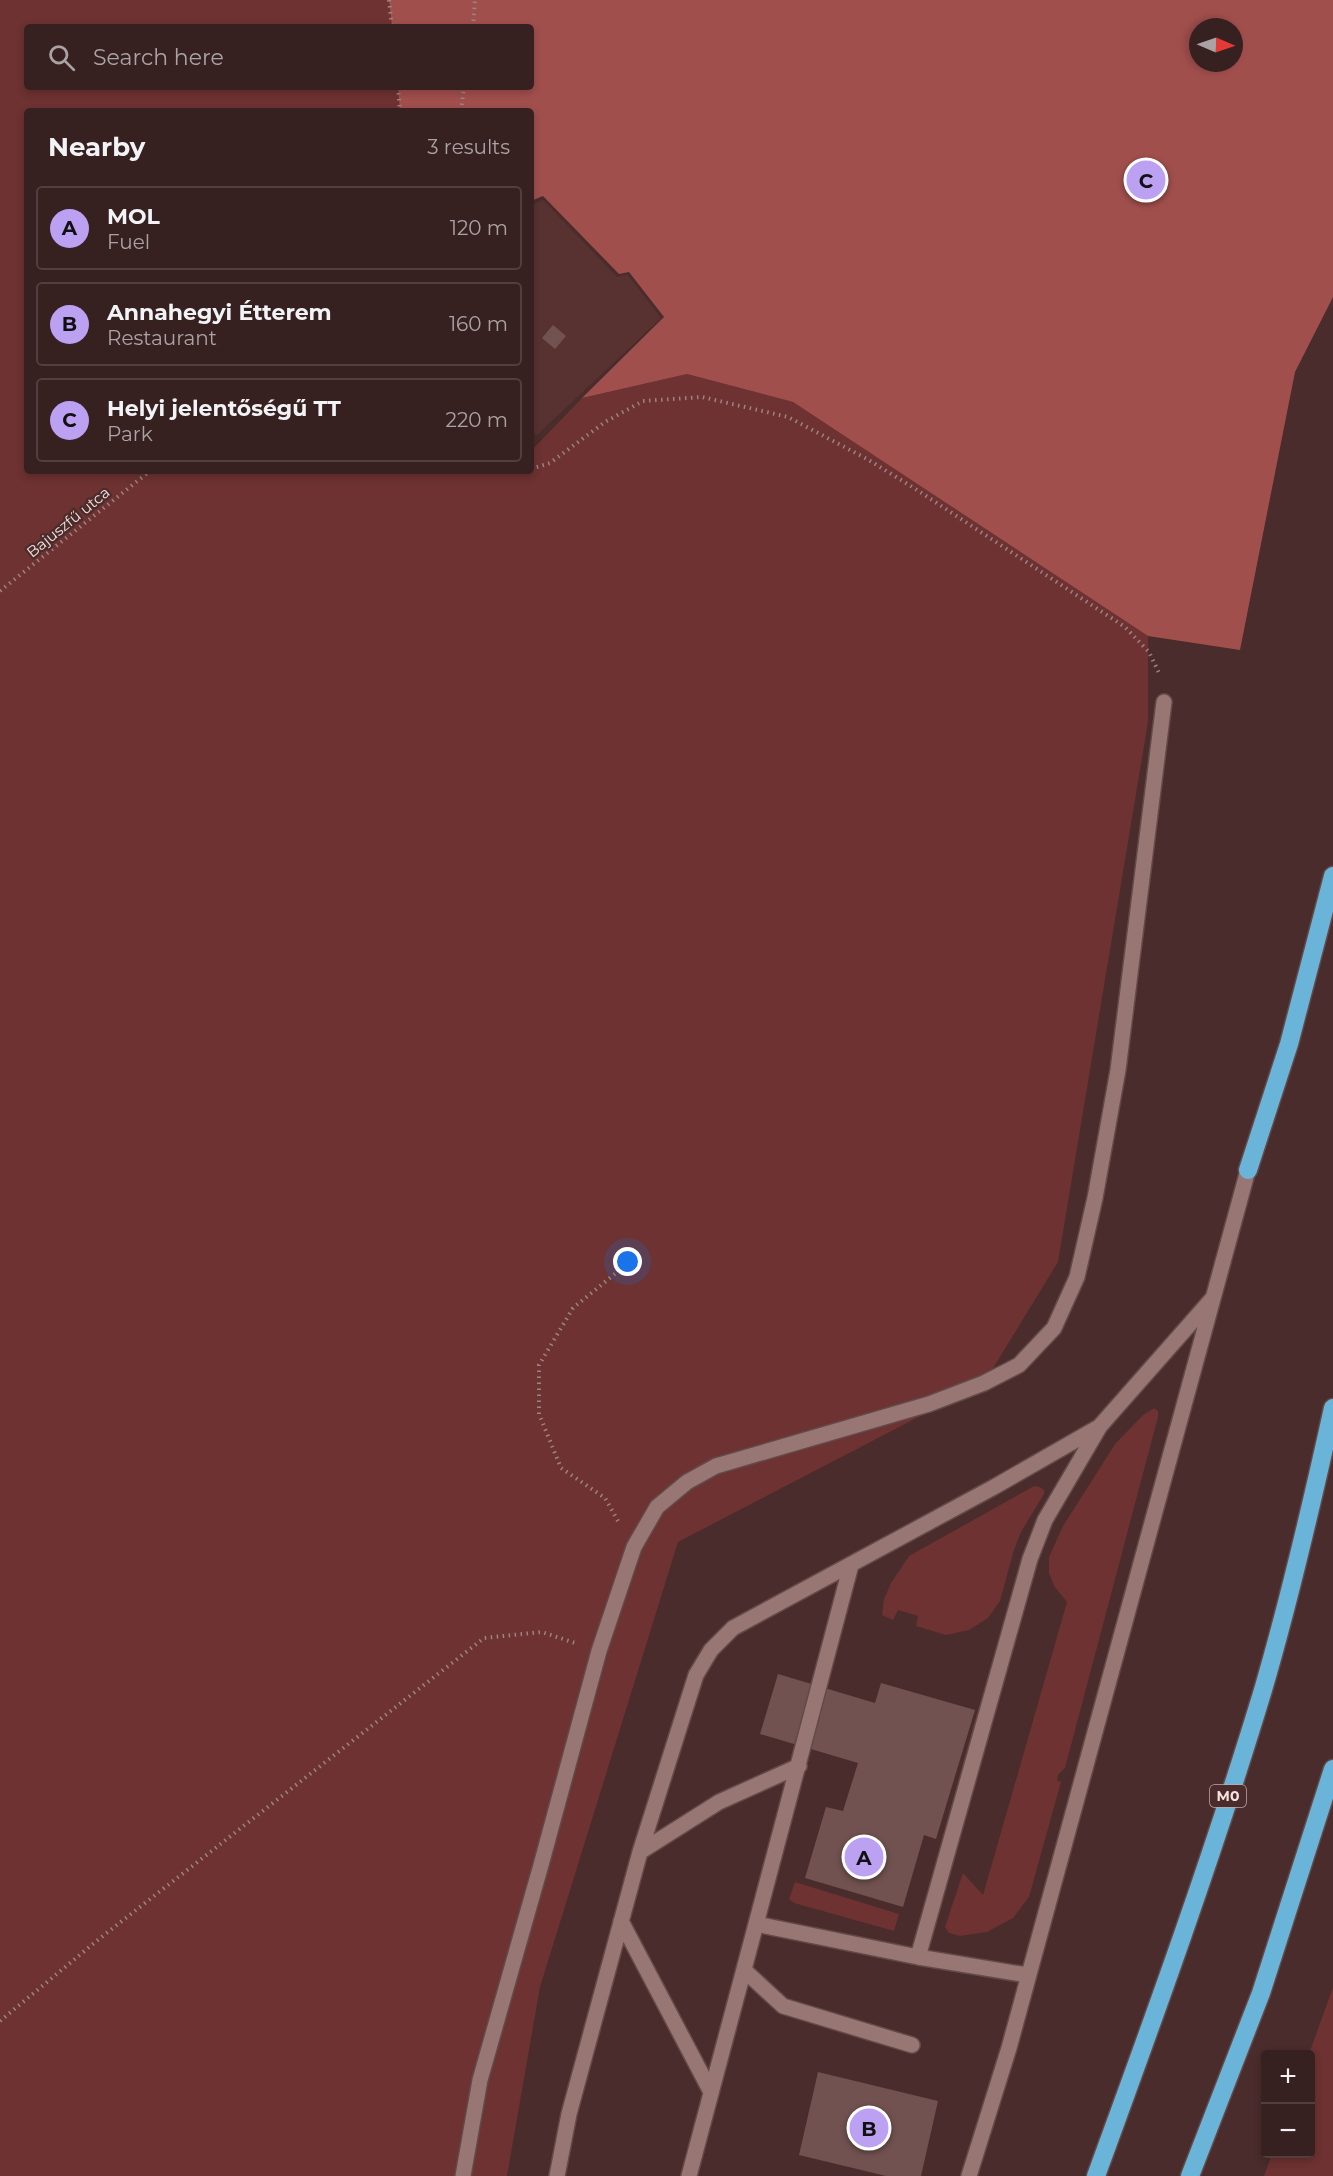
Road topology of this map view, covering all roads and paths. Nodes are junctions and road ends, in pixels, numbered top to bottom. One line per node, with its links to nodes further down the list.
1 (389, 0): 3 (path)
2 (476, 0): 4 (path)
3 (392, 24)
4 (472, 24)
5 (398, 90): 7 (path)
6 (464, 90): 8 (path)
7 (400, 108)
8 (461, 108)
9 (534, 468): 12 (path)
10 (146, 474): 11 (path, Bajuszfű utca)
11 (0, 591)
12 (1164, 702): 19 (lane)
13 (1333, 876): 14 (highway)
14 (1248, 1170): 16 (lane)
15 (632, 1260): 19 (path)
16 (1212, 1299): 18 (lane); 29 (lane)
17 (1333, 1408): 37 (highway, M0)
18 (1100, 1426): 20 (lane); 27 (lane)
19 (634, 1547): 21 (lane)
20 (851, 1565): 22 (lane); 24 (lane)
21 (599, 1651): 30 (path); 34 (lane)
22 (799, 1766): 24 (lane); 26 (lane)
23 (1333, 1769): 38 (highway)
24 (640, 1852): 25 (lane)
25 (621, 1921): 32 (lane); 35 (lane)
26 (756, 1924): 27 (lane); 28 (lane)
27 (918, 1957): 29 (lane)
28 (744, 1971): 31 (lane); 32 (lane)
29 (1027, 1975): 36 (lane)
30 (0, 2021)
31 (912, 2045)
32 (711, 2092): 33 (lane)
33 (692, 2173)
34 (463, 2176)
35 (557, 2176)
36 (969, 2176)
37 (1096, 2176)
38 (1190, 2176)

